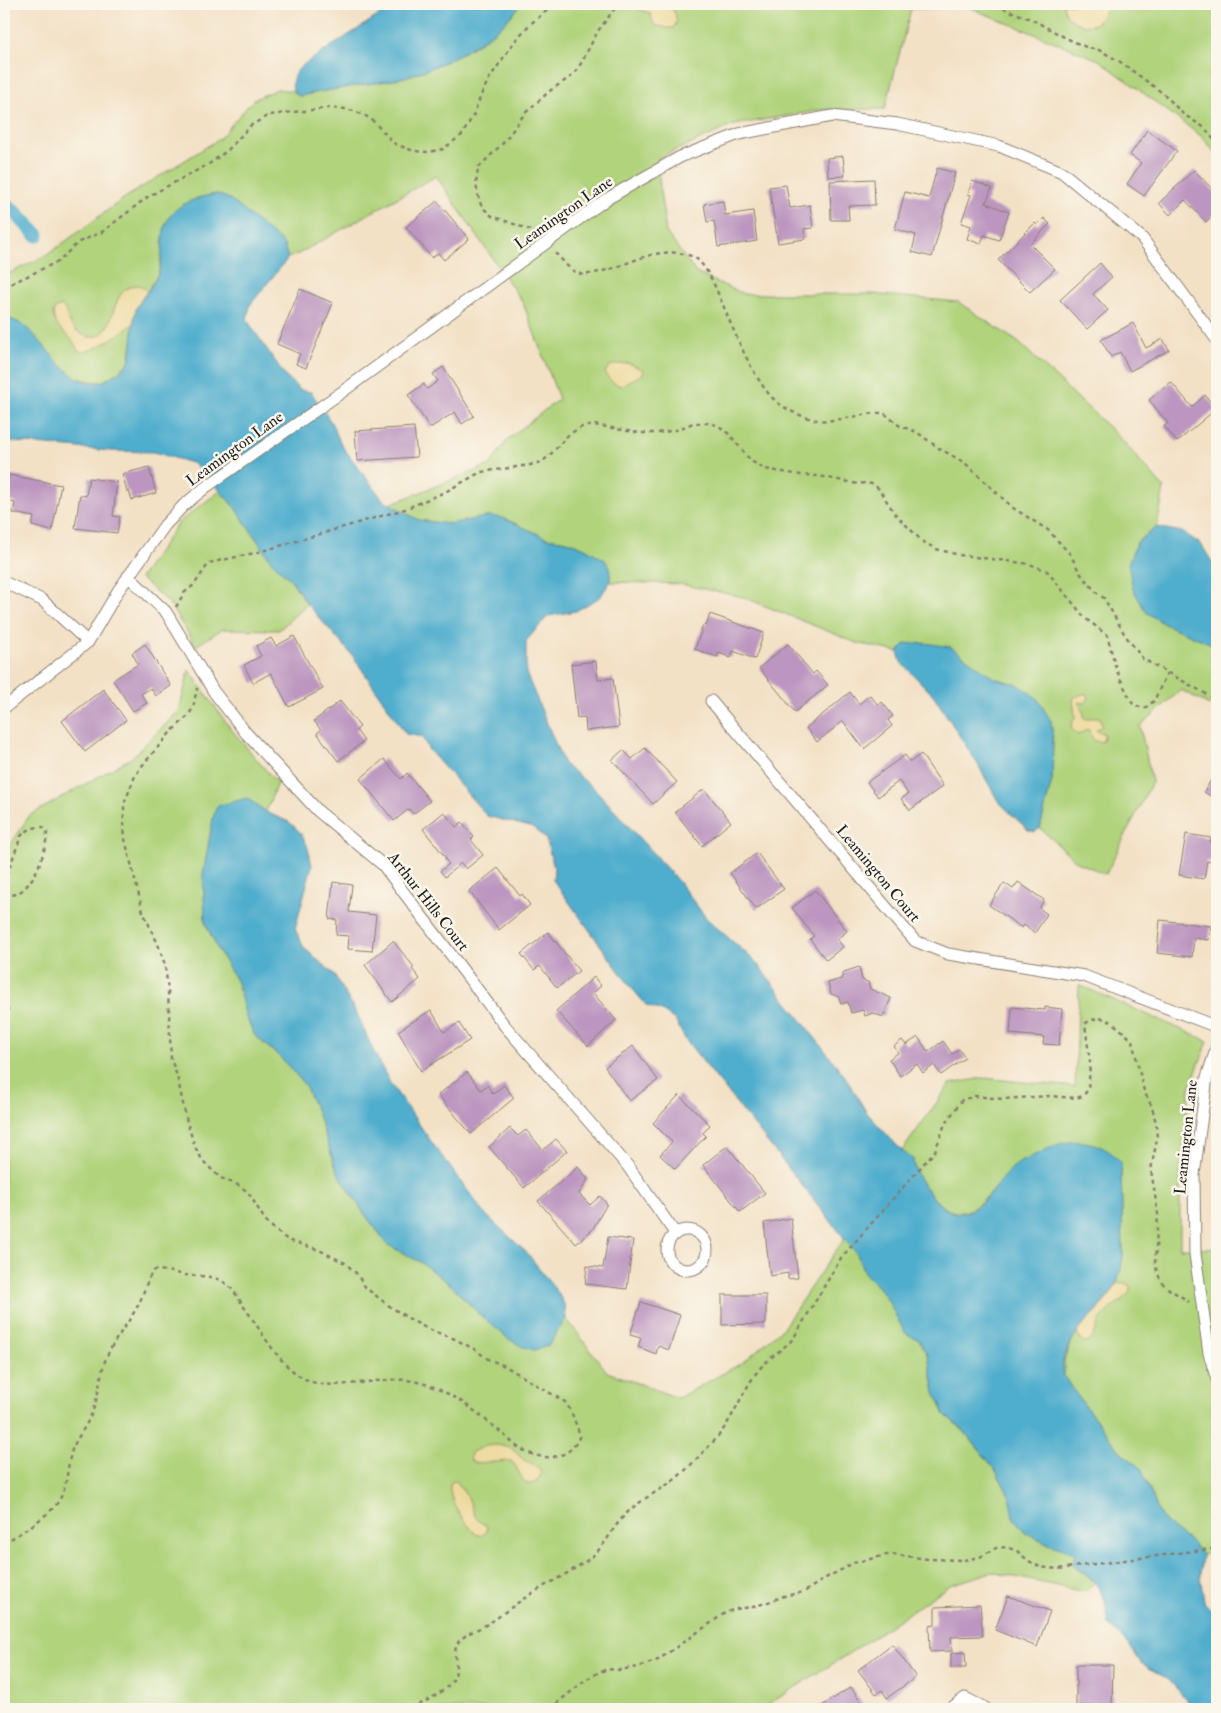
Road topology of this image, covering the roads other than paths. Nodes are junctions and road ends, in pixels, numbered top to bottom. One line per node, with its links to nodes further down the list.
1 (1217, 340): 2 (street, Leamington Lane)
2 (128, 576): 4 (street, Leamington Lane); 9 (street, Arthur Hills Court)
3 (4, 582): 4 (street)
4 (88, 642): 6 (street, Leamington Lane)
5 (710, 701): 7 (street, Leamington Court)
6 (4, 708)
7 (1217, 1027)
8 (1217, 1047): 10 (street, Leamington Lane)
9 (675, 1233)
10 (1217, 1380)
11 (985, 1708): 12 (street)
12 (950, 1709)

